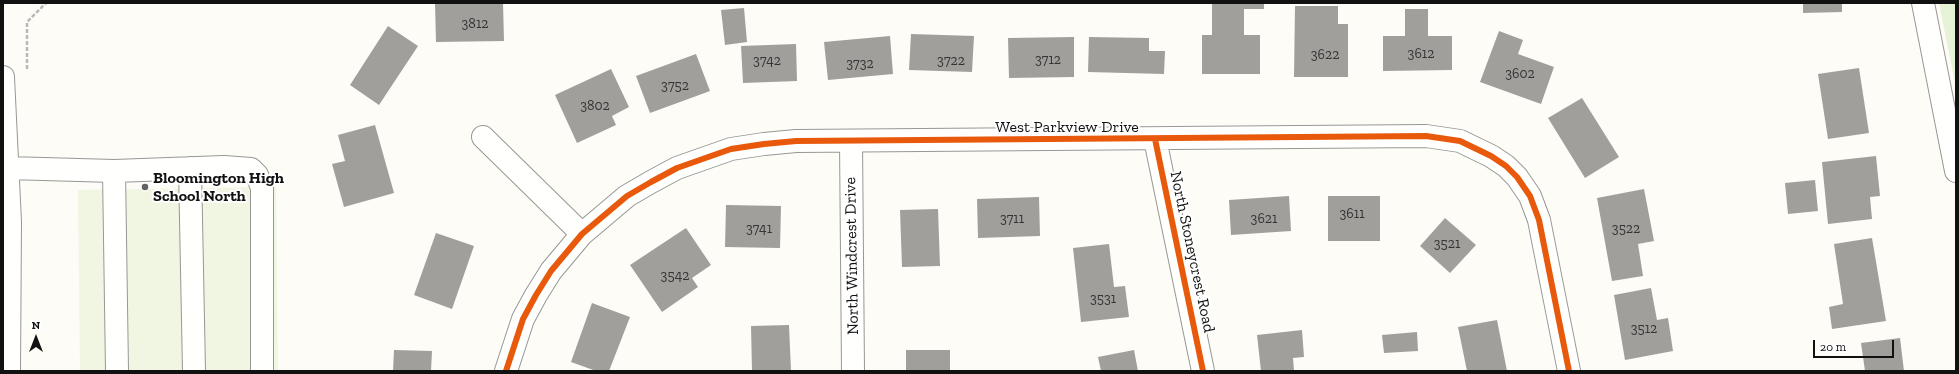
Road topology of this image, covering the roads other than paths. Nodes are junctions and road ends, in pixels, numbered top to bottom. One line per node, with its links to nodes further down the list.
1 (1923, 3): 9 (street)
2 (3, 77): 6 (street)
3 (483, 137): 10 (street)
4 (1155, 139): 5 (street, West Parkview Drive); 17 (street, North Stoneycrest Road); 18 (street, West Parkview Drive)
5 (851, 141): 10 (street, West Parkview Drive); 16 (street, North Windcrest Drive)
6 (8, 168): 8 (street); 11 (street)
7 (190, 168): 8 (street); 13 (street); 14 (street)
8 (114, 171): 12 (street)
9 (1956, 171)
10 (582, 234): 15 (street, West Parkview Drive)
11 (9, 371)
12 (117, 371)
13 (194, 371)
14 (262, 371)
15 (506, 371)
16 (853, 371)
17 (1203, 371)
18 (1570, 371)

